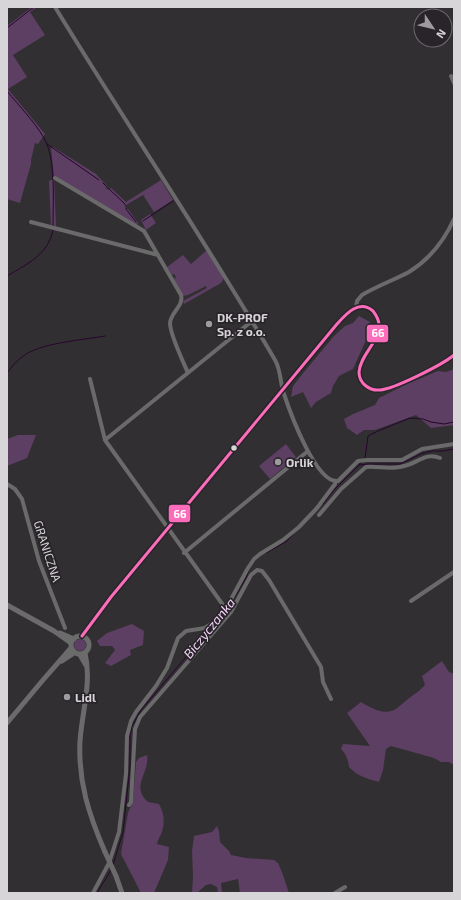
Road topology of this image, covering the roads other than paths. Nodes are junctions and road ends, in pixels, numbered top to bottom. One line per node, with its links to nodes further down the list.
1 (55, 7): 9 (street)
2 (451, 76): 3 (street)
3 (454, 83)
4 (55, 178): 7 (street)
5 (454, 219): 8 (street)
6 (31, 222): 7 (street)
7 (158, 255): 11 (street)
8 (356, 308): 10 (main road); 13 (main road)
9 (252, 321): 11 (street); 13 (street)
10 (454, 356)
11 (188, 373): 14 (street)
12 (90, 379): 14 (street)
13 (283, 390): 16 (street); 23 (main road)
14 (105, 440): 23 (street)
15 (454, 444): 18 (street)
16 (308, 451): 21 (street); 24 (street)
17 (440, 458): 19 (street)
18 (402, 460): 19 (street); 21 (street)
19 (405, 466): 21 (street)
20 (7, 484): 30 (street, GRANICZNA)
21 (338, 485): 22 (street); 28 (street)
22 (319, 515)
23 (168, 529): 24 (street); 31 (main road)
24 (184, 553): 28 (street)
25 (454, 572): 26 (street)
26 (411, 601)
27 (7, 605): 32 (main road)
28 (225, 608): 29 (street); 38 (street)
29 (231, 612): 34 (street); 36 (street)
30 (65, 628)
31 (84, 638): 32 (main road); 33 (main road)
32 (72, 646): 33 (main road); 35 (main road)
33 (83, 654): 39 (main road, bridge)
34 (331, 699)
35 (7, 723)
36 (129, 805)
37 (345, 887): 40 (street)
38 (93, 893)
39 (122, 893)
40 (335, 893)

